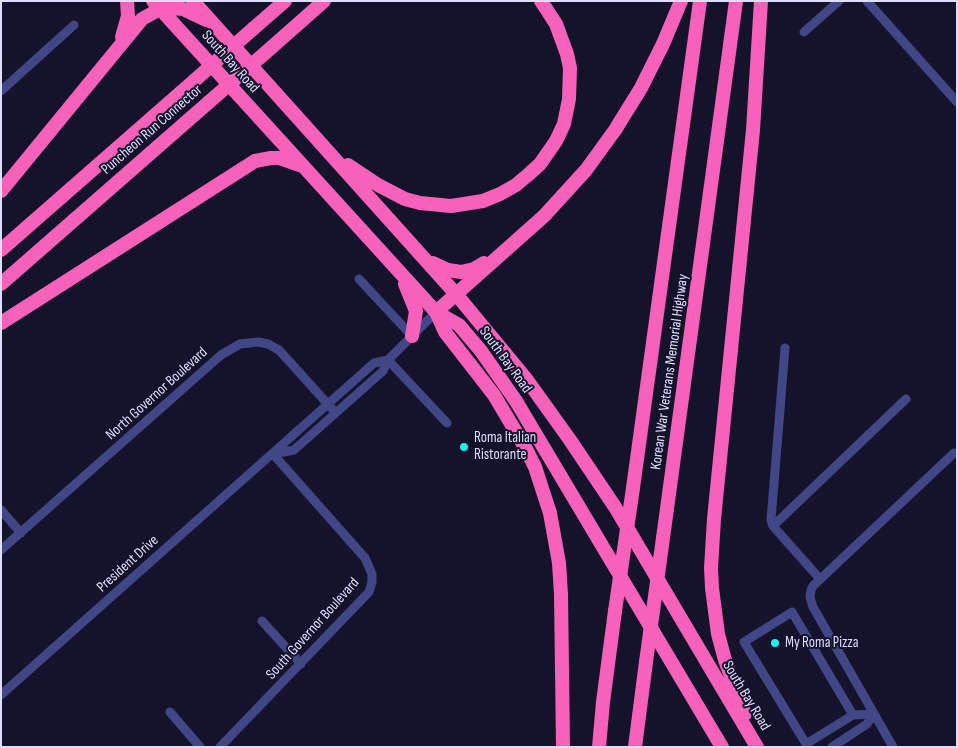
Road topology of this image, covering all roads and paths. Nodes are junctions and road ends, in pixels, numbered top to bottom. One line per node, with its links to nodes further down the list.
1 (127, 1): 18 (highway)
2 (193, 1): 15 (highway, South Bay Road)
3 (285, 1): 25 (highway, Puncheon Run Connector, bridge)
4 (324, 1): 14 (highway, Puncheon Run Connector)
5 (332, 1): 14 (highway)
6 (541, 1): 21 (highway)
7 (681, 1): 24 (highway)
8 (700, 1): 57 (highway, Korean War Veterans Memorial Highway, bridge)
9 (736, 1): 58 (highway, Korean War Veterans Memorial Highway, bridge)
10 (761, 1): 60 (highway)
11 (839, 1): 17 (street)
12 (866, 1): 20 (street)
13 (157, 5): 15 (highway); 18 (highway); 22 (highway, South Bay Road)
14 (305, 18): 29 (highway, Puncheon Run Connector, bridge)
15 (214, 24): 21 (highway, South Bay Road)
16 (74, 25): 19 (street)
17 (804, 32)
18 (118, 47): 23 (highway)
19 (1, 91)
20 (957, 102)
21 (330, 153): 26 (highway, South Bay Road)
22 (304, 166): 27 (highway, South Bay Road); 32 (highway)
23 (1, 191)
24 (506, 249): 26 (highway); 30 (highway)
25 (1, 250)
26 (424, 259): 30 (highway, South Bay Road)
27 (401, 274): 31 (highway, South Bay Road); 33 (highway)
28 (359, 278): 33 (street)
29 (1, 284)
30 (456, 294): 31 (highway); 60 (highway, South Bay Road)
31 (436, 312): 33 (street, President Drive); 56 (highway); 59 (highway, South Bay Road)
32 (1, 322)
33 (412, 336): 35 (street, President Drive)
34 (785, 348): 43 (street)
35 (388, 360): 37 (street, President Drive); 38 (street, President Drive); 39 (street)
36 (906, 398): 43 (street)
37 (328, 405): 38 (street, North Governor Boulevard); 41 (street, President Drive); 44 (street, North Governor Boulevard)
38 (335, 412): 41 (street, President Drive)
39 (447, 424)
40 (954, 453): 46 (street)
41 (273, 454): 48 (street, South Governor Boulevard); 49 (street, President Drive)
42 (1, 510): 44 (street)
43 (773, 526): 46 (street)
44 (21, 533): 45 (street, North Governor Boulevard)
45 (1, 550)
46 (820, 578): 51 (street)
47 (262, 622): 48 (street)
48 (301, 664): 55 (street, South Governor Boulevard)
49 (1, 695)
50 (170, 712): 54 (street)
51 (874, 714): 52 (street); 61 (street); 62 (street)
52 (853, 715): 53 (street); 53 (street)
53 (807, 745)
54 (200, 747)
55 (220, 747)
56 (563, 747)
57 (599, 747)
58 (635, 747)
59 (722, 747)
60 (757, 747)
61 (832, 747)
62 (893, 747)

